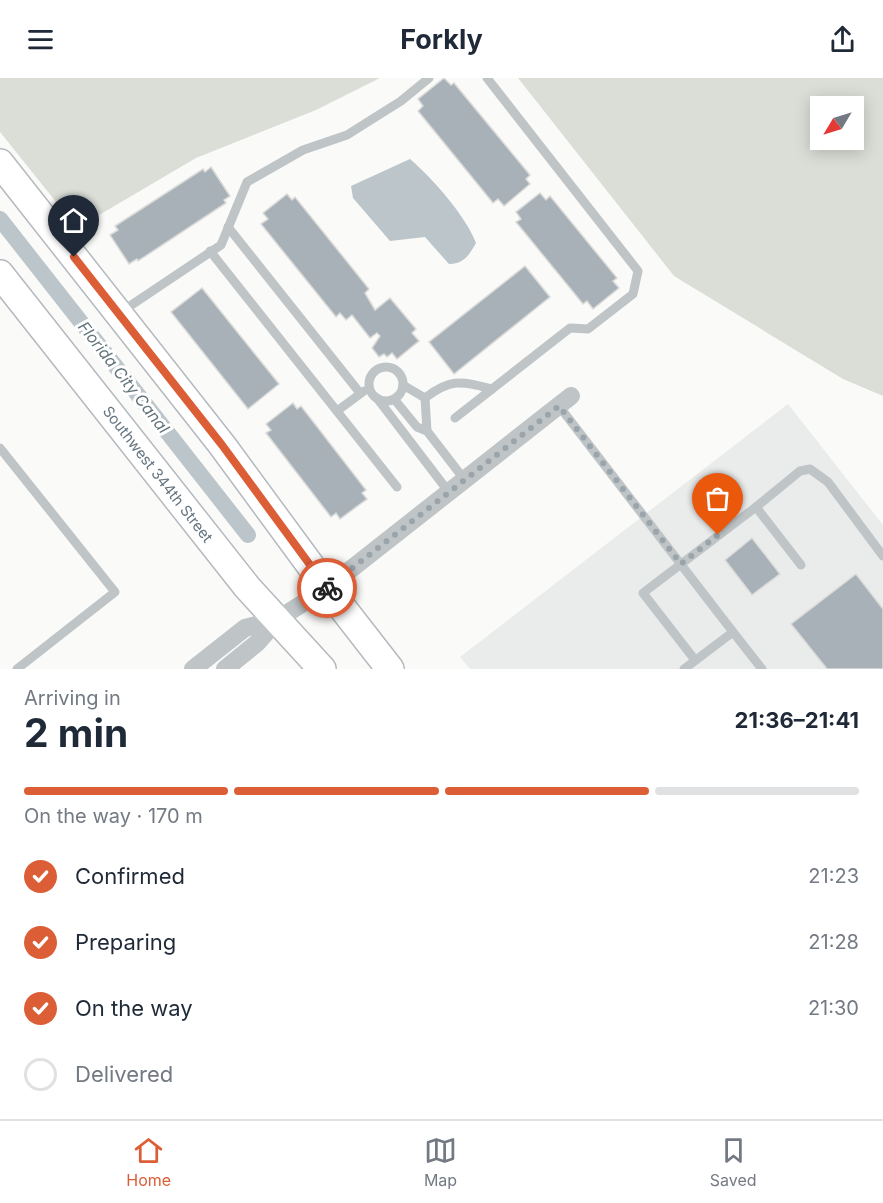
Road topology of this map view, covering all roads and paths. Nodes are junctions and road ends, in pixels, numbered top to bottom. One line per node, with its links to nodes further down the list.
1 (429, 78): 4 (lane)
2 (487, 78): 9 (lane)
3 (0, 163): 7 (main road)
4 (228, 227): 5 (lane); 11 (lane)
5 (210, 251): 7 (lane); 16 (lane)
6 (0, 273): 30 (main road, Southwest 344th Street)
7 (119, 314): 29 (main road)
8 (403, 385): 10 (lane); 13 (lane); 14 (lane)
9 (492, 389): 13 (lane); 17 (lane)
10 (370, 390): 11 (lane); 12 (lane)
11 (360, 393): 16 (lane)
12 (376, 398): 14 (lane); 20 (lane)
13 (425, 398): 19 (lane)
14 (394, 399): 18 (lane)
15 (565, 401): 22 (street); 27 (lane)
16 (337, 411): 23 (lane)
17 (455, 418)
18 (416, 425): 19 (lane); 20 (lane)
19 (427, 431): 22 (lane)
20 (404, 434): 24 (lane)
21 (0, 448): 33 (lane)
22 (464, 479): 24 (street)
23 (397, 487)
24 (448, 491): 29 (street)
25 (756, 507): 26 (lane); 27 (lane); 28 (lane)
26 (883, 556)
27 (681, 564): 31 (lane); 32 (lane)
28 (801, 565)
29 (327, 588): 30 (street); 37 (main road)
30 (278, 619): 34 (street); 35 (street); 36 (main road, Southwest 344th Street)
31 (733, 632): 32 (lane); 39 (lane)
32 (695, 660): 38 (lane)
33 (17, 669)
34 (193, 669)
35 (225, 669)
36 (322, 669)
37 (390, 669)
38 (684, 669)
39 (762, 669)

